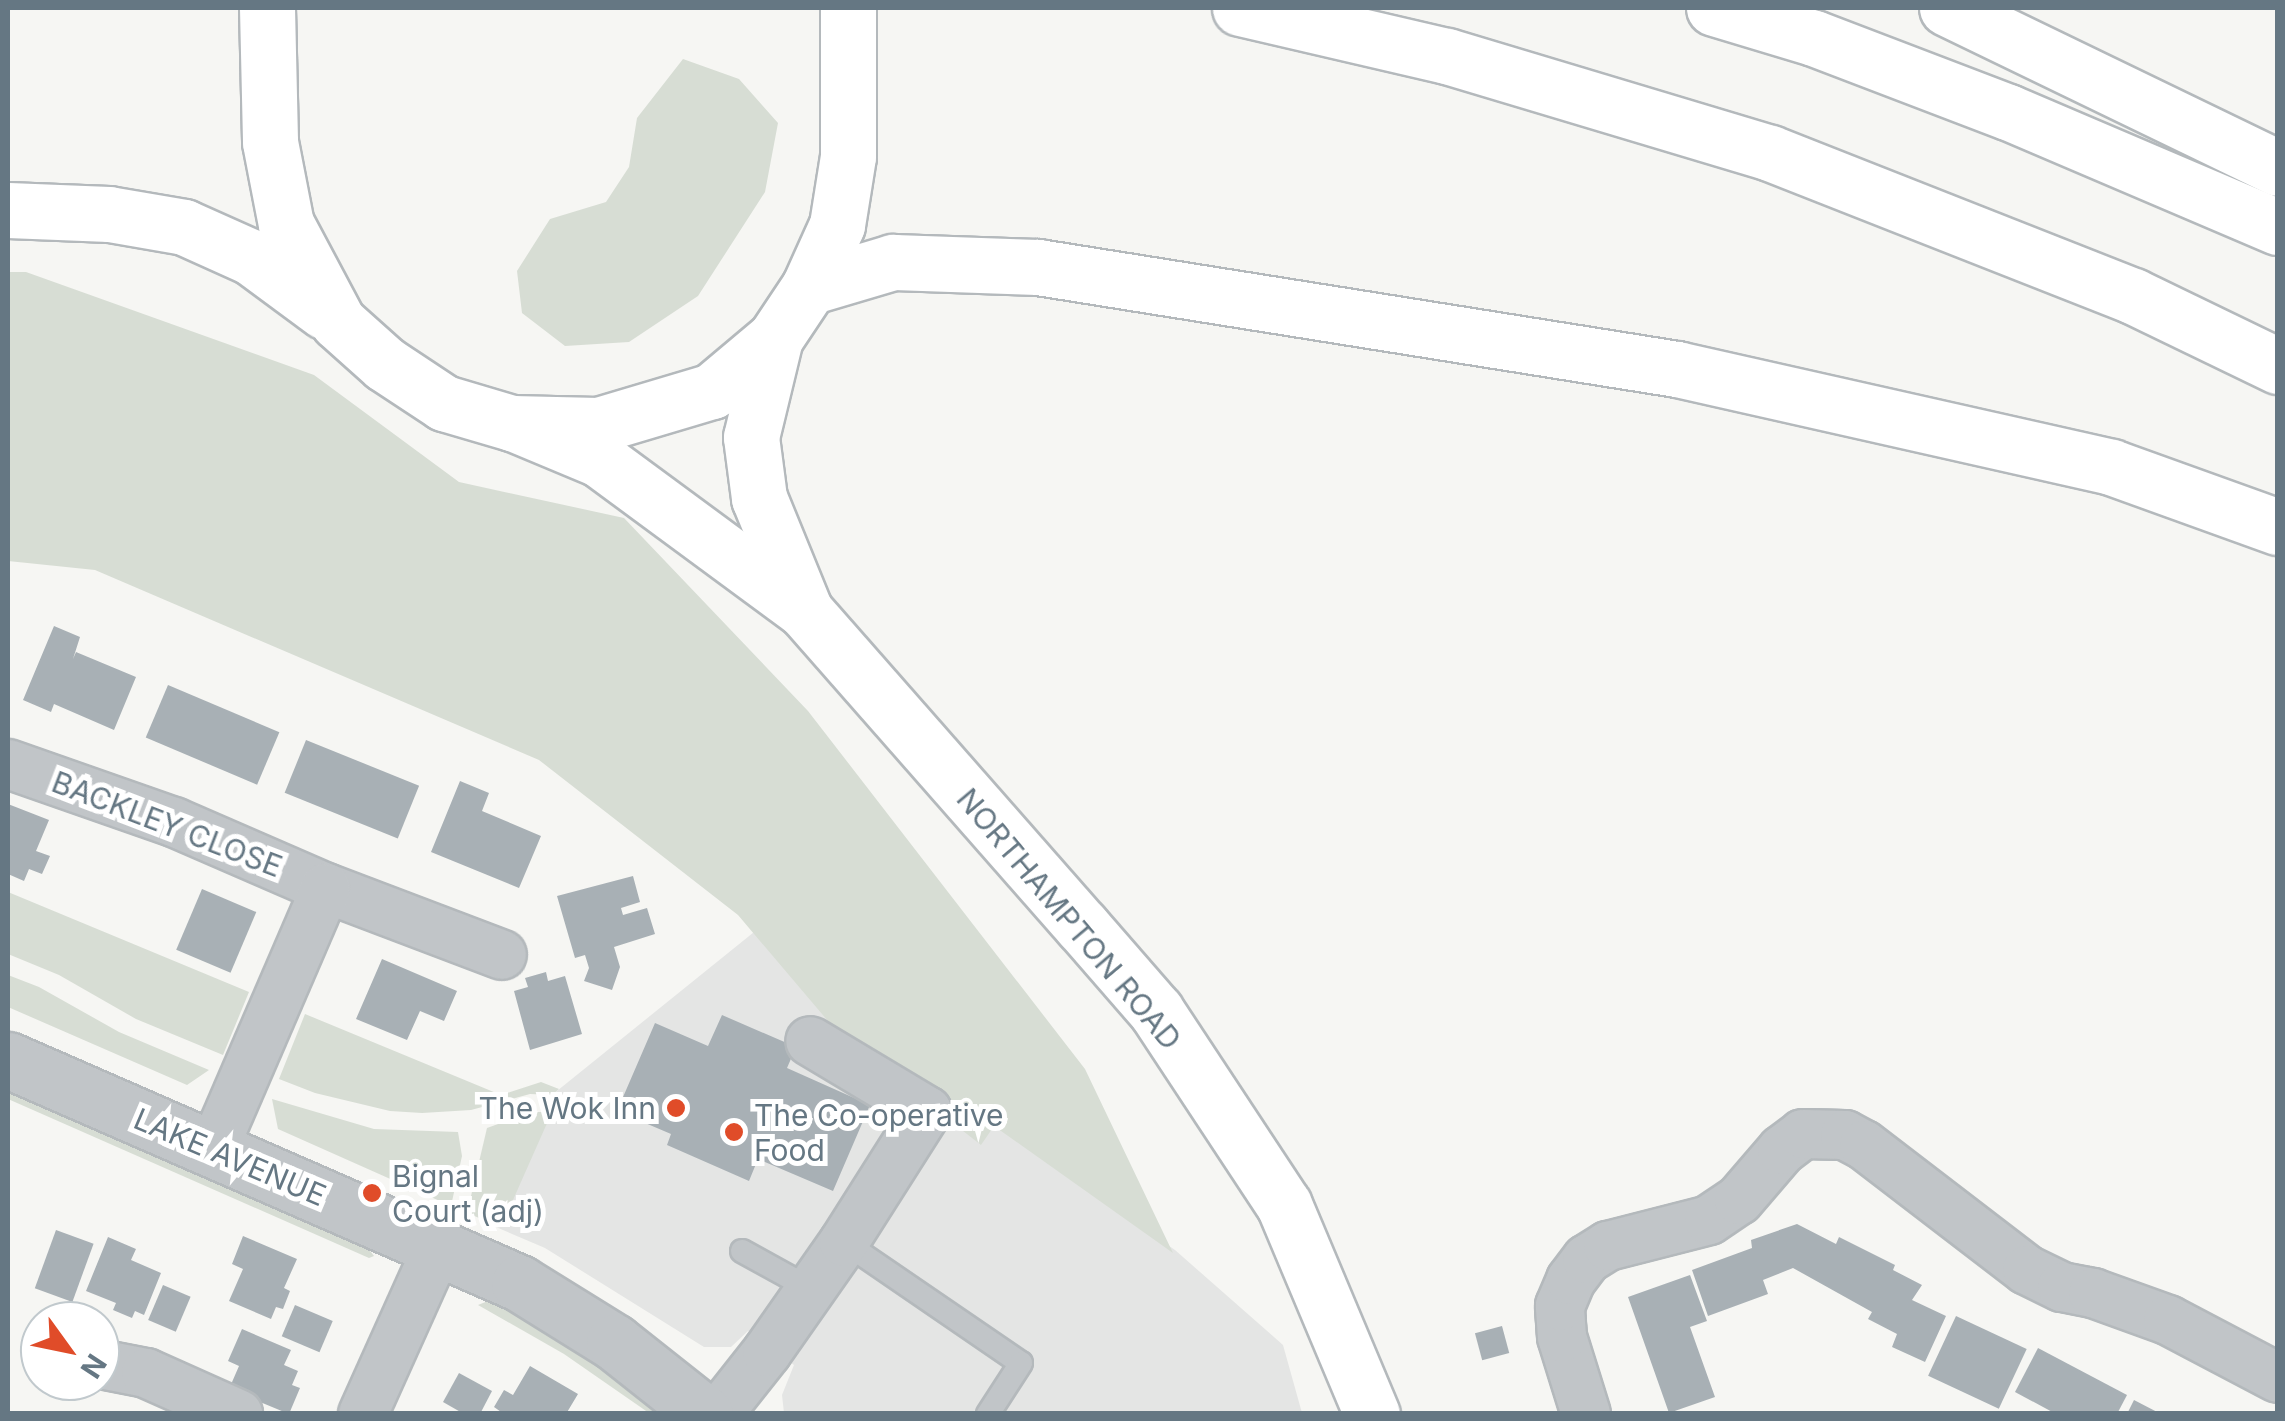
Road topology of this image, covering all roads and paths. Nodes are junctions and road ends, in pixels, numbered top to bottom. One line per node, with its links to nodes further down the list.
1 (267, 8): 10 (main road)
2 (1240, 8): 12 (main road)
3 (1714, 8): 8 (main road)
4 (1946, 8): 6 (main road)
5 (848, 14): 9 (main road)
6 (2278, 168)
7 (8, 210): 10 (main road)
8 (2278, 227)
9 (809, 287): 11 (main road); 14 (main road)
10 (338, 322): 13 (main road)
11 (774, 338): 13 (main road); 15 (main road, NORTHAMPTON ROAD)
12 (2278, 366)
13 (512, 423): 15 (main road, NORTHAMPTON ROAD)
14 (2278, 526)
15 (805, 611): 33 (main road, NORTHAMPTON ROAD)
16 (8, 764): 17 (street, BACKLEY CLOSE)
17 (326, 888): 18 (street, BACKLEY CLOSE); 21 (street)
18 (502, 954)
19 (810, 1041): 22 (street)
20 (8, 1060): 21 (street, LAKE AVENUE)
21 (213, 1150): 23 (street, LAKE AVENUE)
22 (844, 1242): 25 (street); 32 (lane)
23 (438, 1247): 29 (street); 30 (street, LAKE AVENUE)
24 (742, 1251): 25 (lane)
25 (811, 1289): 31 (street)
26 (120, 1368): 28 (street)
27 (2278, 1378): 34 (street)
28 (238, 1414)
29 (364, 1414)
30 (704, 1414)
31 (718, 1414)
32 (988, 1414)
33 (1372, 1414)
34 (1586, 1414)

